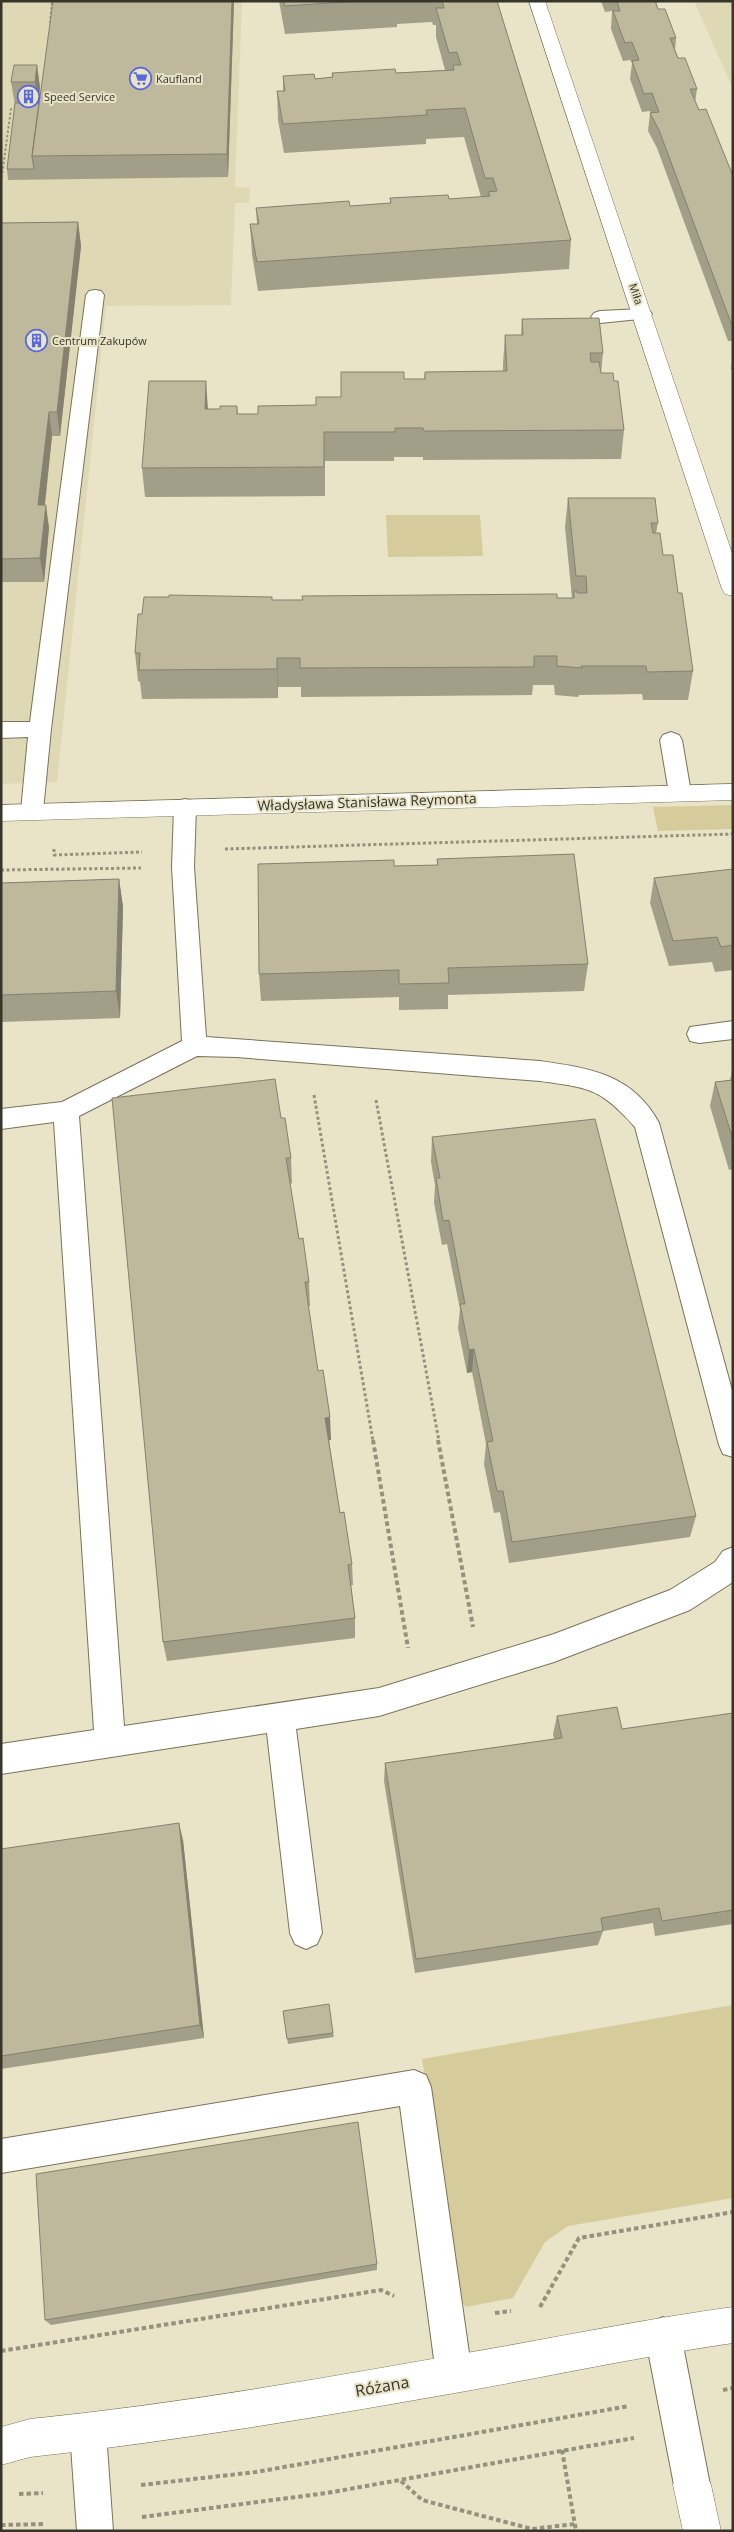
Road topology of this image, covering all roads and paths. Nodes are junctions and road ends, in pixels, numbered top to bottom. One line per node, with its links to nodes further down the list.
1 (52, 1): 3 (path)
2 (537, 1): 7 (street, Miła)
3 (50, 30)
4 (26, 108): 5 (path)
5 (1, 182)
6 (95, 294): 10 (lane)
7 (643, 314): 8 (lane); 9 (street, Miła)
8 (600, 317)
9 (733, 589)
10 (40, 729): 11 (lane); 17 (lane)
11 (1, 730)
12 (671, 740): 14 (lane)
13 (733, 792): 14 (street, Władysława Stanisława Reymonta)
14 (680, 793): 15 (street, Władysława Stanisława Reymonta)
15 (185, 807): 17 (street, Władysława Stanisława Reymonta); 20 (lane)
16 (1, 812): 17 (street, Władysława Stanisława Reymonta)
17 (32, 812)
18 (733, 834): 20 (path)
19 (54, 844): 20 (path)
20 (183, 859): 21 (path); 24 (lane)
21 (1, 870)
22 (733, 1030): 23 (lane)
23 (699, 1034)
24 (194, 1046): 25 (lane); 27 (lane)
25 (307, 1052): 26 (lane); 32 (path)
26 (369, 1057): 29 (lane); 31 (path)
27 (66, 1111): 28 (lane); 34 (lane)
28 (1, 1119)
29 (733, 1445)
30 (733, 1560): 31 (lane)
31 (481, 1671): 32 (lane)
32 (416, 1691): 33 (lane)
33 (280, 1717): 34 (lane); 36 (lane)
34 (110, 1742): 35 (lane)
35 (1, 1759)
36 (306, 1933)
37 (1, 2156): 41 (lane)
38 (733, 2212): 39 (path)
39 (532, 2308)
40 (516, 2310): 41 (path)
41 (446, 2319): 44 (path); 45 (lane)
42 (733, 2325): 43 (street, Różana)
43 (663, 2335): 45 (street, Różana); 47 (lane)
44 (1, 2350)
45 (454, 2374): 48 (street, Różana)
46 (733, 2388): 47 (path)
47 (679, 2413): 50 (path); 52 (lane); 54 (path)
48 (88, 2432): 49 (street, Różana); 54 (lane)
49 (11, 2439)
50 (562, 2450): 51 (path); 55 (path)
51 (400, 2481): 54 (path); 55 (path)
52 (692, 2485): 58 (street)
53 (10, 2494): 54 (path)
54 (93, 2515): 56 (path)
55 (575, 2524): 57 (path)
56 (1, 2525)
57 (576, 2531)
58 (702, 2531)

